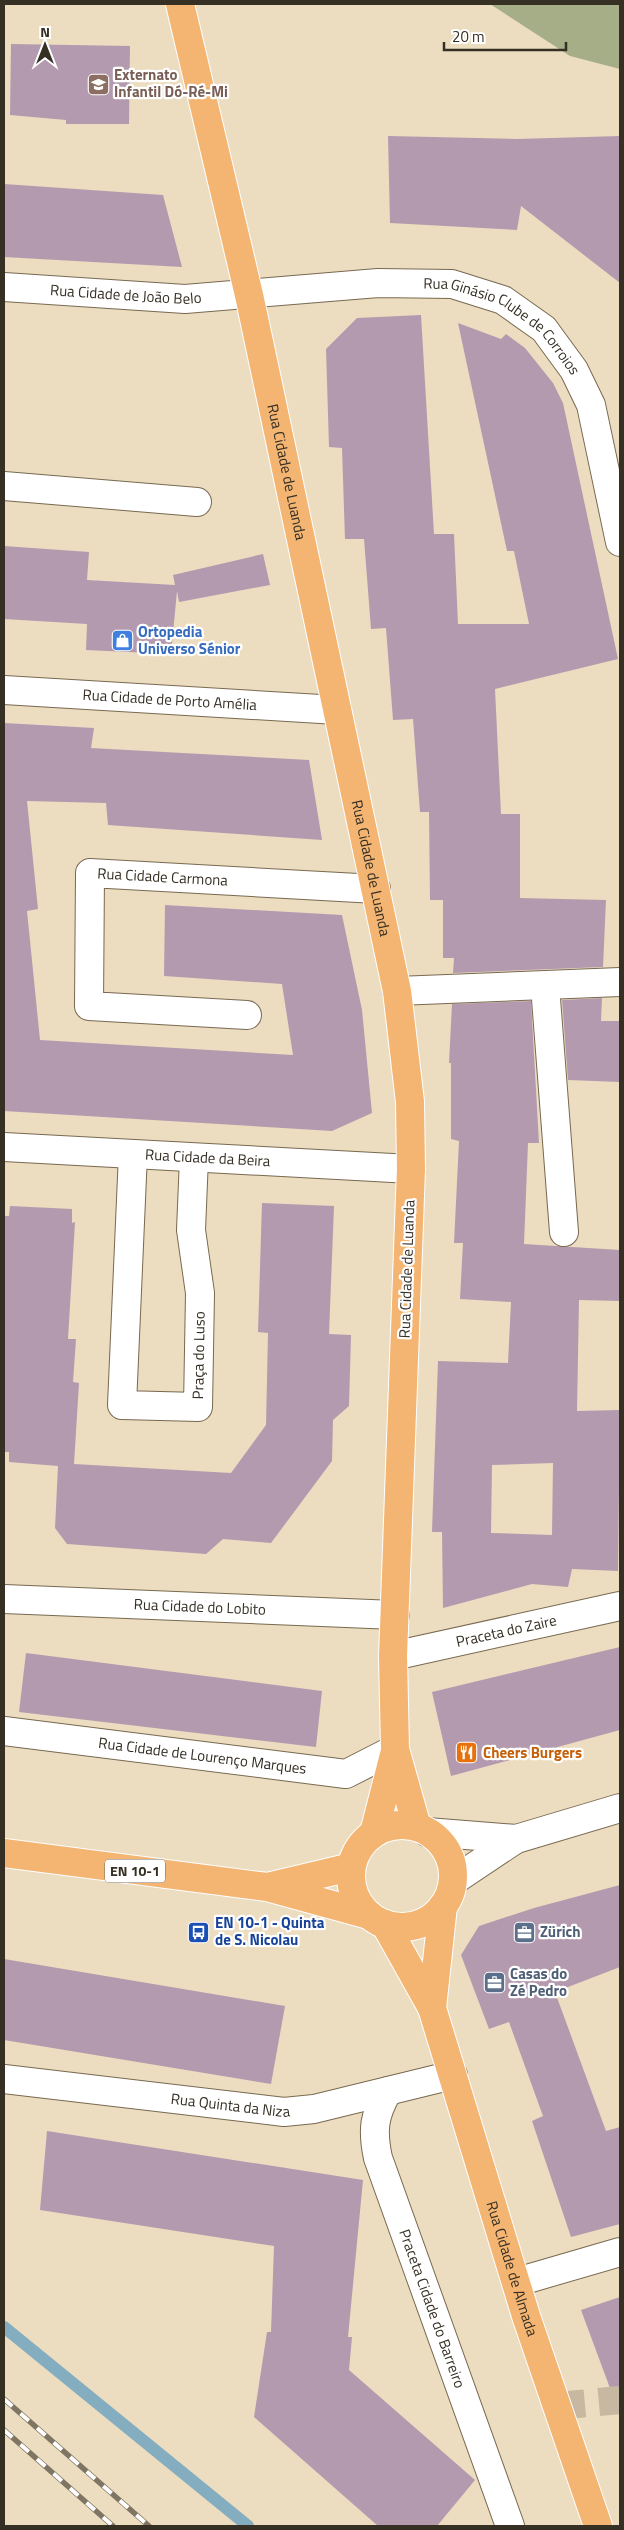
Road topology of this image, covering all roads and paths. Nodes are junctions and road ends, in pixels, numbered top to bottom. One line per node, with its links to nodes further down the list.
1 (180, 4): 3 (main road, Rua Cidade de Luanda)
2 (4, 287): 3 (street, Rua Cidade de João Belo)
3 (248, 295): 6 (street, Rua Ginásio Clube de Corroios); 8 (main road, Rua Cidade de Luanda)
4 (4, 486): 5 (street)
5 (198, 502)
6 (619, 529)
7 (4, 690): 8 (street, Rua Cidade de Porto Amélia)
8 (337, 710): 9 (main road, Rua Cidade de Luanda)
9 (376, 889): 12 (main road, Rua Cidade de Luanda); 13 (street, Rua Cidade Carmona)
10 (620, 982): 11 (street)
11 (545, 986): 12 (street); 18 (street)
12 (397, 991): 17 (main road, Rua Cidade de Luanda)
13 (248, 1015)
14 (4, 1147): 15 (street, Rua Cidade da Beira)
15 (132, 1154): 16 (street, Rua Cidade da Beira); 16 (street, Praça do Luso)
16 (194, 1158): 17 (street, Rua Cidade da Beira)
17 (411, 1169): 21 (main road, Rua Cidade de Luanda)
18 (564, 1232)
19 (4, 1599): 21 (street, Rua Cidade do Lobito)
20 (620, 1606): 22 (street, Praceta do Zaire)
21 (395, 1615): 22 (main road, Rua Cidade de Luanda)
22 (393, 1656): 24 (main road, Rua Cidade de Luanda)
23 (4, 1731): 24 (street, Rua Cidade de Lourenço Marques)
24 (395, 1749): 26 (main road, Rua Cidade de Luanda); 27 (main road, Rua Cidade de Luanda)
25 (620, 1808): 28 (street)
26 (422, 1830): 27 (main road); 28 (street); 31 (main road)
27 (374, 1833): 30 (main road)
28 (516, 1839): 31 (street)
29 (4, 1853): 32 (main road, EN 10-1)
30 (351, 1867): 32 (main road, EN 10-1); 34 (main road)
31 (453, 1881): 33 (main road)
32 (267, 1887): 34 (main road, EN 10-1)
33 (443, 1906): 34 (main road); 35 (main road, Rua Cidade de Almada)
34 (377, 1919): 35 (main road, Rua Cidade de Almada)
35 (432, 2008): 36 (main road, Rua Cidade de Almada)
36 (453, 2076): 38 (street, Rua Quinta da Niza); 40 (main road, Rua Cidade de Almada)
37 (4, 2079): 38 (street, Rua Quinta da Niza)
38 (388, 2091): 41 (street, Praceta Cidade do Barreiro)
39 (620, 2252): 40 (street)
40 (517, 2282): 42 (main road, Rua Cidade de Almada)
41 (510, 2526)
42 (598, 2526)

